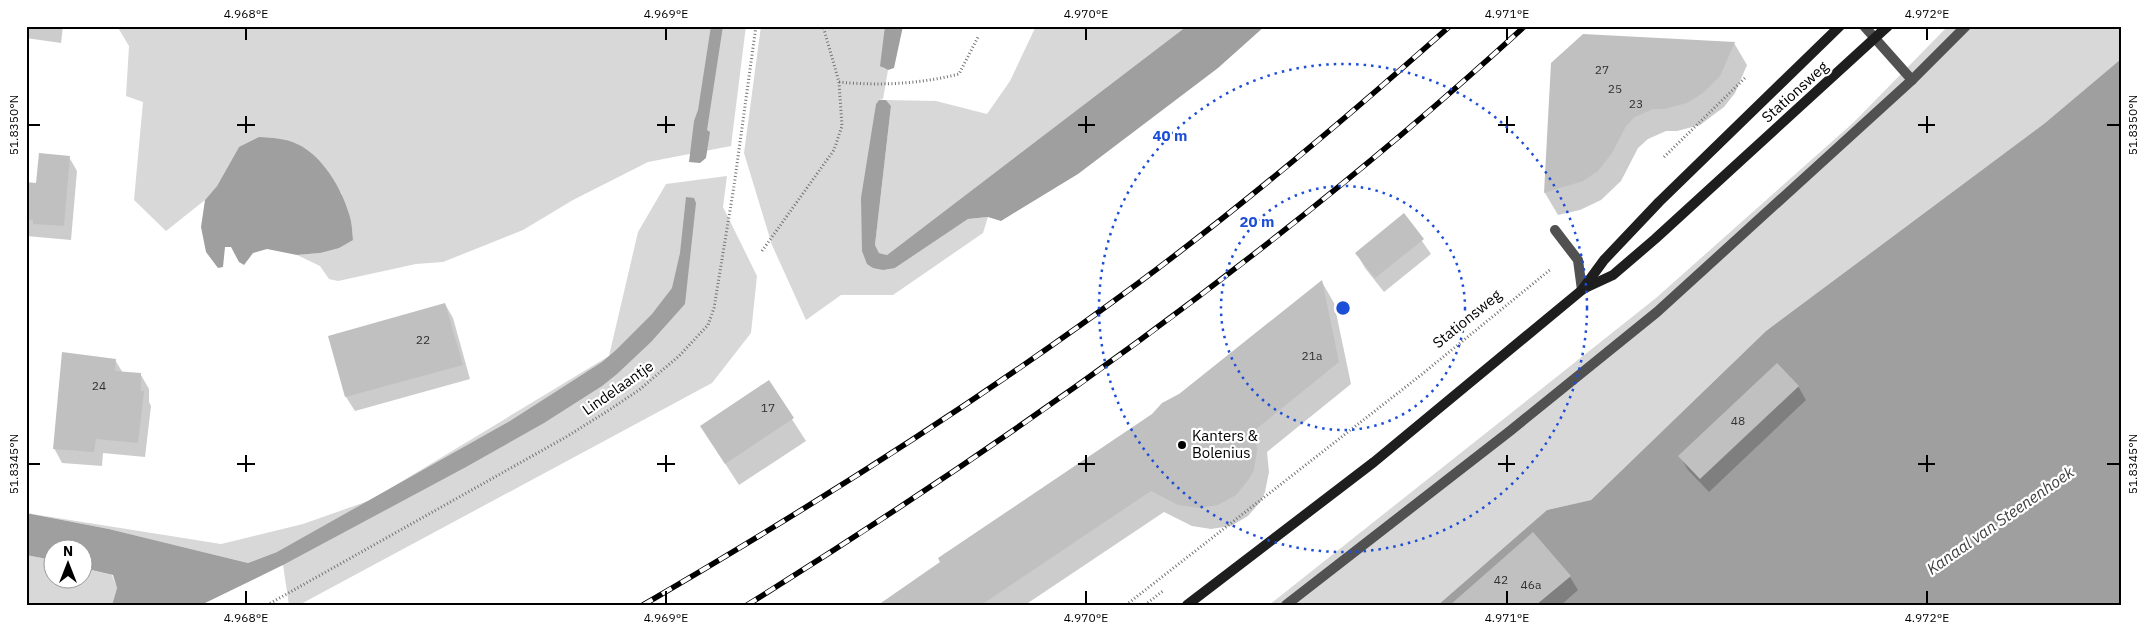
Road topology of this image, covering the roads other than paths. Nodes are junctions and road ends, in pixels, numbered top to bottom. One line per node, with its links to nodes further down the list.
1 (1840, 26): 8 (main road, Stationsweg)
2 (1864, 26): 5 (street)
3 (1888, 26): 5 (main road, Stationsweg)
4 (1966, 26): 6 (street)
5 (1875, 39): 6 (street); 8 (main road, Stationsweg)
6 (1912, 80): 10 (street)
7 (1555, 230): 8 (street)
8 (1582, 290): 9 (main road, Stationsweg)
9 (1187, 605)
10 (1286, 605)

